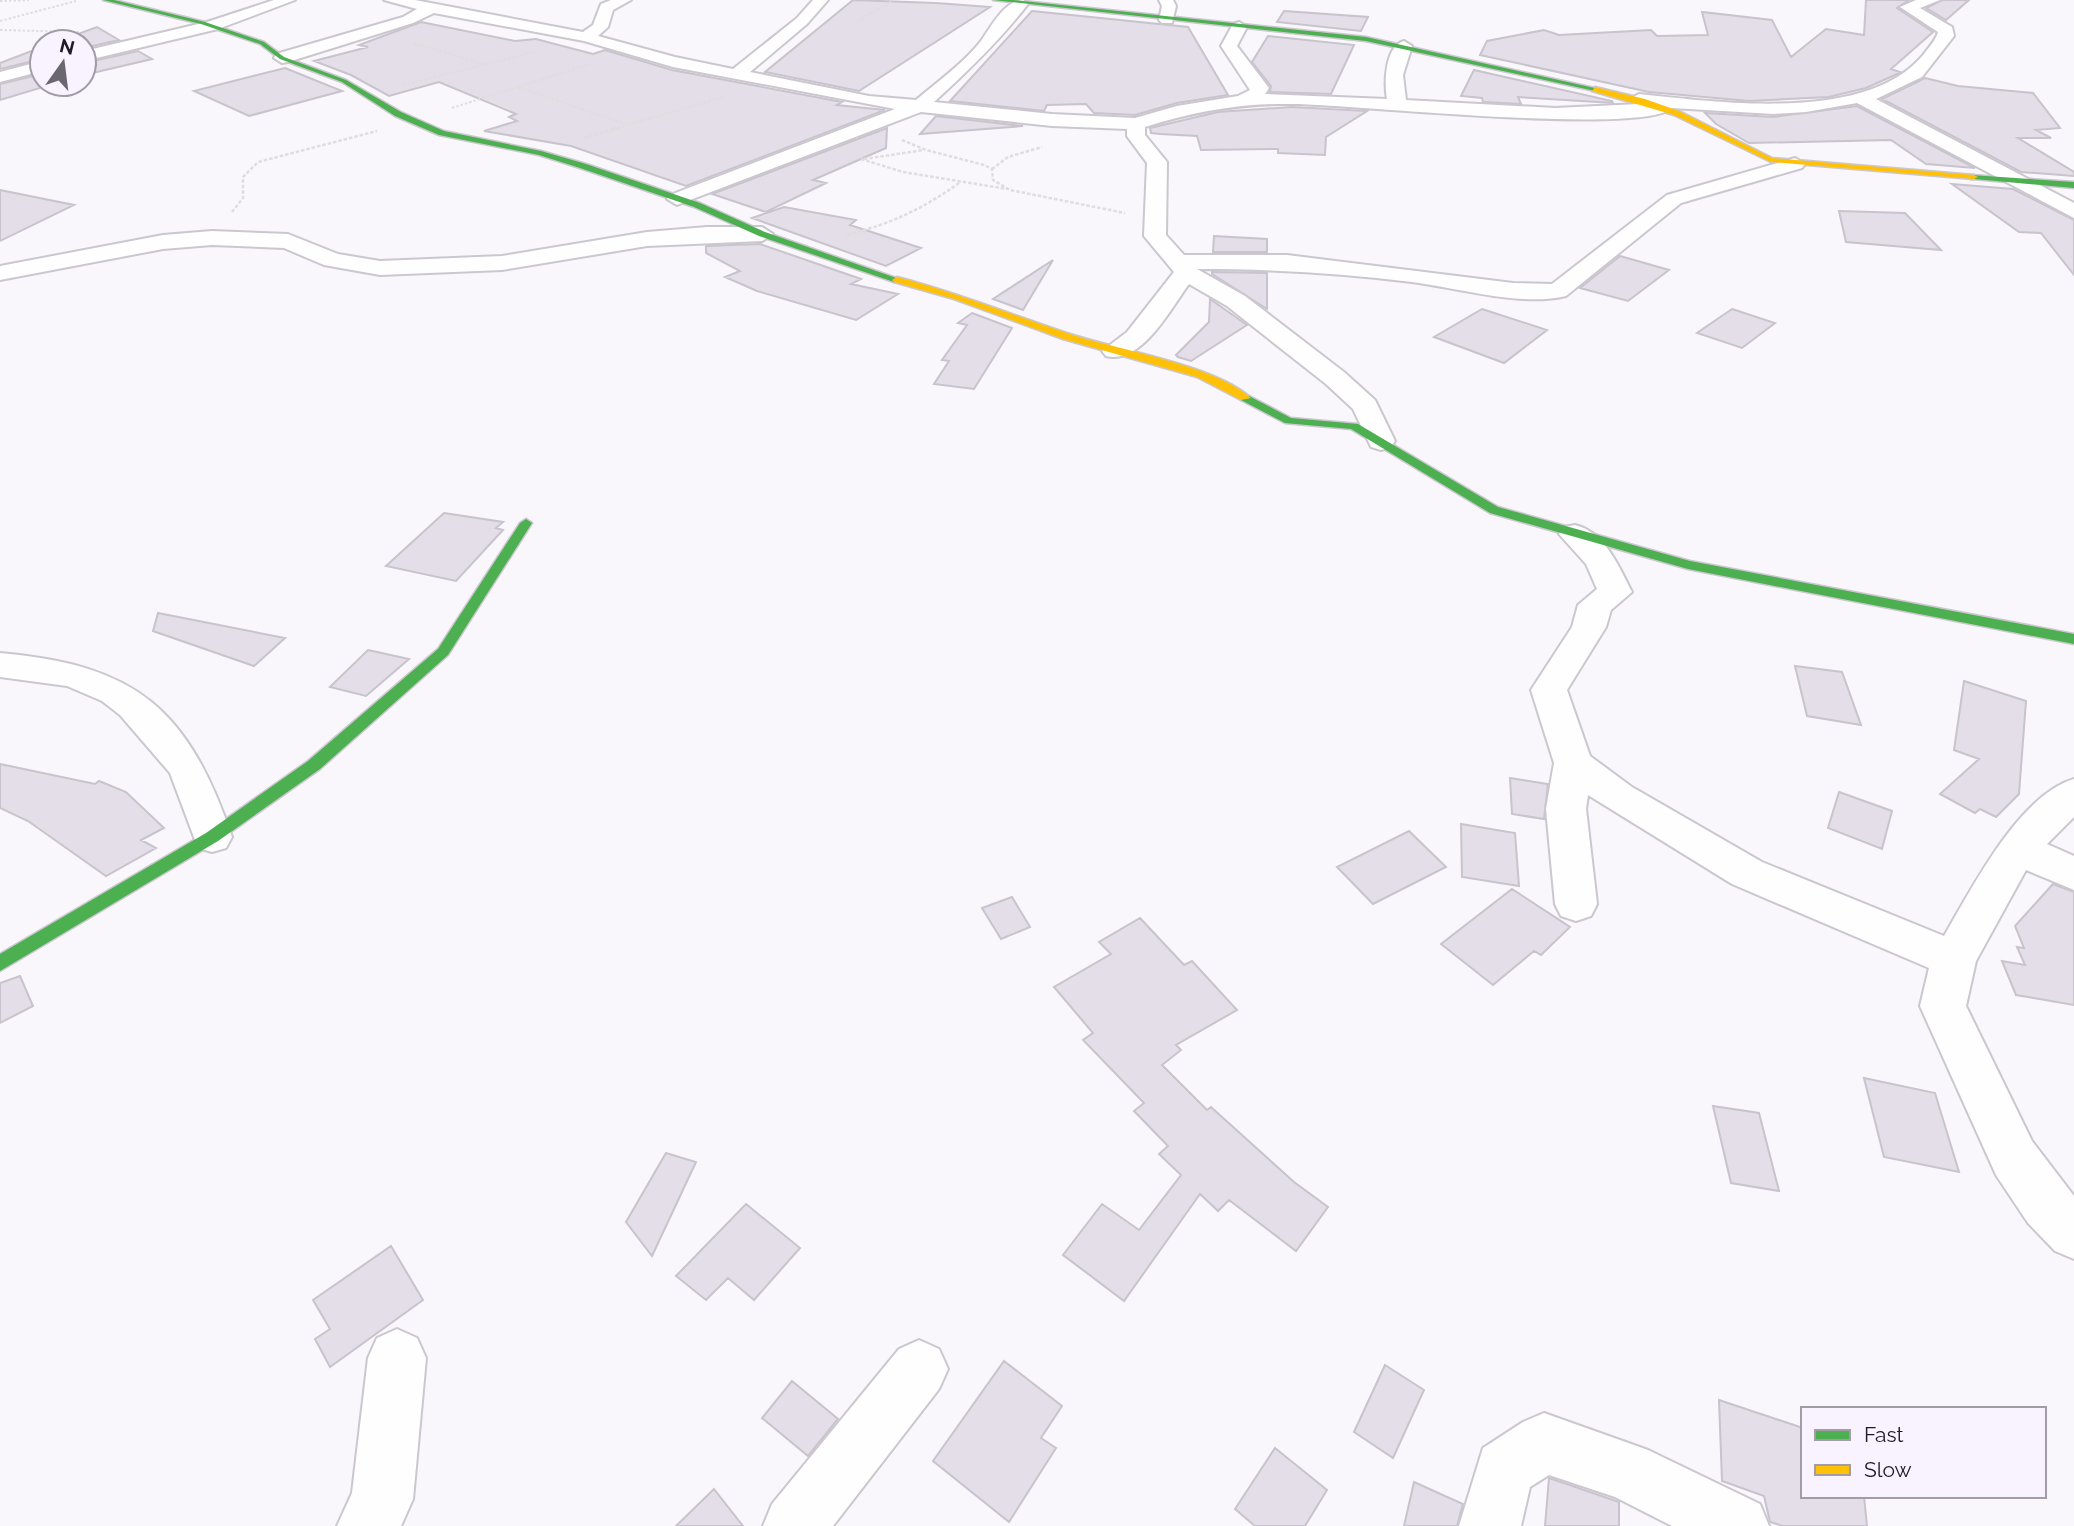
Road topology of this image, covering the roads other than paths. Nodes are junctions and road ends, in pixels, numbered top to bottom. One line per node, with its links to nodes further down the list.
1 (106, 0): 12 (street)
2 (288, 0): 12 (street)
3 (391, 0): 10 (street)
4 (624, 0): 14 (street)
5 (821, 0): 19 (street)
6 (996, 0): 9 (street)
7 (1166, 0): 11 (street)
8 (1933, 0): 21 (street)
9 (1021, 4): 11 (street); 26 (street)
10 (430, 9): 14 (street); 17 (street)
11 (1167, 20): 13 (street)
12 (212, 26): 16 (street); 17 (street)
13 (1239, 27): 15 (street); 22 (street)
14 (586, 37): 19 (street)
15 (1404, 46): 23 (street); 25 (street)
16 (98, 53)
17 (282, 58): 33 (street)
18 (28, 70): 20 (street)
19 (738, 73): 24 (street)
20 (0, 77)
21 (1859, 97): 23 (street); 31 (street)
22 (1245, 98): 25 (street); 29 (street)
23 (1639, 99): 27 (street)
24 (869, 101): 26 (street); 28 (street)
25 (1398, 104): 27 (street)
26 (920, 106): 28 (street); 29 (street)
27 (1664, 107): 30 (street)
28 (887, 119): 33 (street)
29 (1136, 124): 37 (street)
30 (1795, 164): 31 (street); 37 (street)
31 (2014, 181): 32 (street); 34 (street)
32 (2074, 185)
33 (687, 202): 35 (street); 36 (street)
34 (2074, 212)
35 (762, 234): 36 (street); 39 (street)
36 (647, 239): 38 (street)
37 (1183, 267): 39 (street); 40 (street)
38 (0, 273)
39 (1115, 351): 40 (street)
40 (1381, 441): 42 (street)
41 (526, 523): 47 (street)
42 (1575, 534): 43 (street); 45 (street)
43 (2074, 639)
44 (0, 666): 47 (street)
45 (1573, 763): 50 (street); 51 (street)
46 (2074, 793): 48 (street)
47 (212, 836): 52 (street)
48 (2017, 848): 49 (street); 51 (street)
49 (2074, 874)
50 (1576, 904)
51 (1954, 960): 53 (street)
52 (0, 963)
53 (2074, 1233)
54 (397, 1358): 56 (street)
55 (919, 1369): 57 (street)
56 (368, 1526)
57 (794, 1526)
58 (1490, 1526): 59 (street)
59 (1738, 1526)

